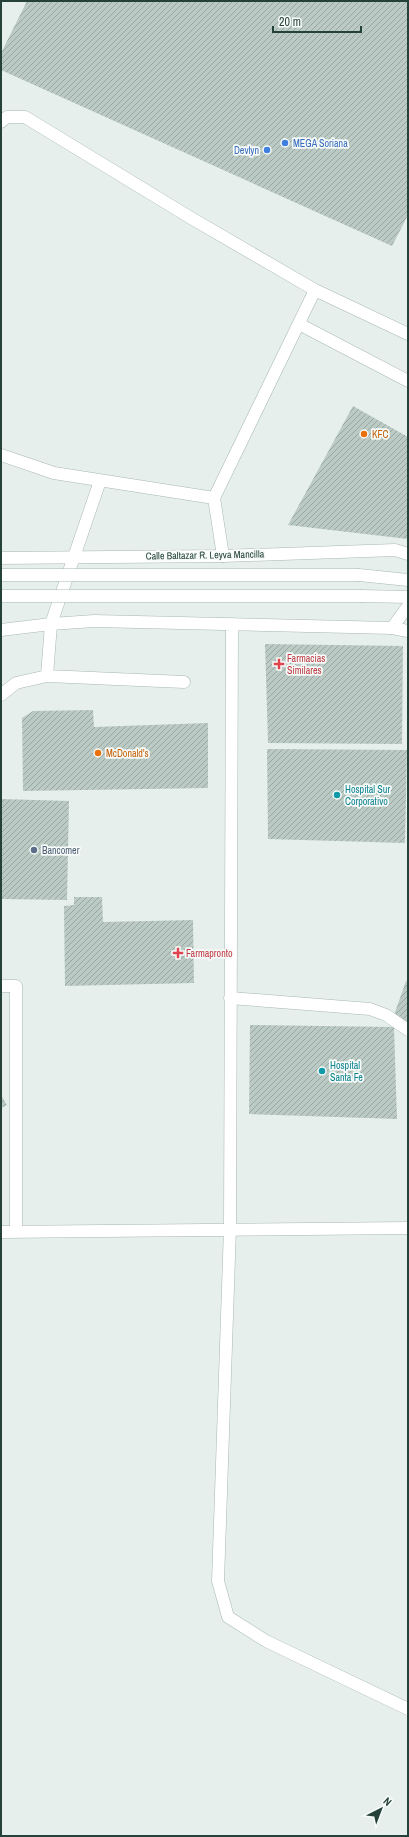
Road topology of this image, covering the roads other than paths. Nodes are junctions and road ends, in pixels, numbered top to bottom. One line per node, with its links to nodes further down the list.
1 (1, 122): 2 (street)
2 (315, 290): 3 (street); 4 (street)
3 (299, 324): 5 (street); 8 (street)
4 (408, 334)
5 (408, 381)
6 (1, 455): 7 (street)
7 (100, 481): 8 (street); 11 (street)
8 (214, 498): 10 (street)
9 (408, 554): 10 (street, Calle Baltazar R. Leyva Mancilla)
10 (223, 556): 11 (street, Calle Baltazar R. Leyva Mancilla)
11 (73, 557): 12 (street, Calle Baltazar R. Leyva Mancilla); 18 (street)
12 (1, 558)
13 (1, 575): 14 (street, bridge)
14 (408, 580)
15 (1, 596): 16 (street, bridge)
16 (408, 597)
17 (408, 606): 20 (street)
18 (50, 624): 19 (street); 21 (street); 23 (street)
19 (232, 624): 20 (street); 27 (street)
20 (392, 628): 22 (street)
21 (1, 630)
22 (408, 631)
23 (47, 676): 24 (street); 25 (street)
24 (184, 682)
25 (1, 695)
26 (1, 986): 31 (street)
27 (230, 998): 28 (street); 29 (street)
28 (408, 1030)
29 (230, 1228): 30 (street); 31 (street); 33 (street)
30 (408, 1228)
31 (16, 1231): 32 (street)
32 (1, 1232)
33 (408, 1709)

